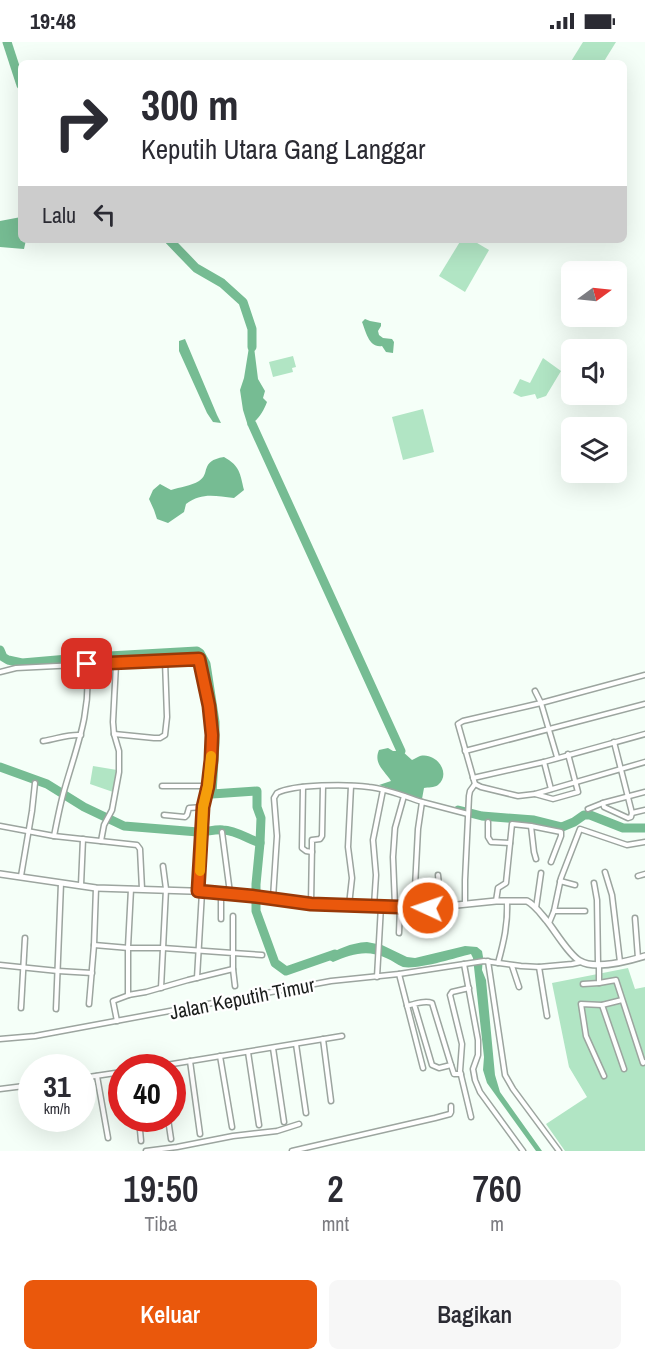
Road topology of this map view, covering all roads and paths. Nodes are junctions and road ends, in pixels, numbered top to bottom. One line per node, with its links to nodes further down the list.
1 (165, 661): 3 (street); 10 (street); 26 (street)
2 (87, 664): 3 (street); 4 (street); 12 (street)
3 (116, 664): 10 (street)
4 (0, 672)
5 (645, 675): 7 (street)
6 (536, 691): 7 (street)
7 (541, 704): 9 (street); 15 (street)
8 (645, 704): 9 (street)
9 (549, 729): 15 (street); 17 (street)
10 (114, 734): 51 (street)
11 (645, 734): 14 (street)
12 (81, 735): 13 (street); 49 (street)
13 (43, 741)
14 (614, 742): 16 (street); 20 (street)
15 (465, 751): 21 (street)
16 (568, 754): 17 (street); 22 (street)
17 (557, 758): 18 (street)
18 (544, 762): 21 (street); 30 (street)
19 (645, 762): 20 (street)
20 (622, 769): 22 (street); 35 (street)
21 (473, 778): 24 (street)
22 (575, 782): 30 (street); 33 (street)
23 (35, 783): 47 (street)
24 (475, 784): 33 (street); 41 (street)
25 (162, 786): 26 (street)
26 (208, 786): 38 (street)
27 (323, 786): 28 (street); 29 (street); 54 (street)
28 (351, 786): 31 (street); 81 (street)
29 (303, 787): 54 (street); 77 (street)
30 (551, 789): 33 (street)
31 (383, 790): 34 (street); 83 (street)
32 (645, 792): 35 (street)
33 (535, 794)
34 (404, 796): 36 (street); 84 (street)
35 (629, 796): 37 (street); 42 (street)
36 (422, 802): 41 (street); 85 (street)
37 (603, 803): 39 (street); 42 (street)
38 (203, 807): 43 (street); 74 (street)
39 (588, 809)
40 (645, 810): 42 (street)
41 (469, 812): 82 (street)
42 (632, 813)
43 (164, 815)
44 (488, 822): 53 (street)
45 (0, 826): 47 (street)
46 (531, 826): 53 (street); 55 (street); 56 (street)
47 (29, 831): 49 (street); 63 (street)
48 (222, 832): 76 (street)
49 (54, 836): 50 (street)
50 (82, 839): 51 (street); 68 (street)
51 (101, 840): 72 (street)
52 (645, 842): 65 (street)
53 (510, 843): 79 (street)
54 (312, 852): 80 (street)
55 (536, 859)
56 (551, 862)
57 (163, 867): 73 (street)
58 (605, 872): 105 (street)
59 (541, 873): 87 (street)
60 (0, 874): 63 (street)
61 (645, 874): 64 (street)
62 (438, 875): 86 (street)
63 (21, 876): 66 (street)
64 (638, 876)
65 (560, 881): 69 (street); 88 (street)
66 (61, 883): 68 (street); 114 (street)
67 (594, 883): 108 (street)
68 (81, 885): 70 (street)
69 (575, 885)
70 (96, 888): 71 (street); 96 (street)
71 (131, 888): 72 (street); 97 (street)
72 (142, 889): 73 (street)
73 (166, 889): 74 (street); 98 (street)
74 (200, 891): 75 (street); 99 (street)
75 (221, 892): 76 (street); 92 (street)
76 (230, 893): 77 (street)
77 (273, 898): 80 (street)
78 (507, 900): 79 (street); 87 (street); 106 (street)
79 (496, 901): 82 (street)
80 (311, 904): 81 (street)
81 (350, 905): 83 (street)
82 (465, 905): 86 (street)
83 (378, 906): 84 (street); 117 (street)
84 (397, 906): 85 (street); 94 (street)
85 (414, 907): 86 (street)
86 (441, 907)
87 (536, 909): 93 (street)
88 (554, 911): 89 (street); 93 (street)
89 (585, 911)
90 (233, 916): 100 (street)
91 (635, 918): 102 (street)
92 (221, 920)
93 (549, 923): 104 (street)
94 (399, 933)
95 (25, 938): 112 (street)
96 (94, 945): 97 (street); 115 (street)
97 (129, 948): 98 (street); 125 (street)
98 (163, 948): 99 (street); 123 (street)
99 (198, 951): 100 (street); 118 (street)
100 (232, 953): 101 (street); 113 (street)
101 (262, 955)
102 (642, 957): 105 (street)
103 (486, 961): 106 (street, Jalan Keputih Timur); 107 (street, Jalan Keputih Timur); 171 (street)
104 (581, 962): 108 (street); 111 (street, Jalan Keputih Timur)
105 (620, 962): 108 (street)
106 (498, 963): 110 (street, Jalan Keputih Timur)
107 (464, 964): 116 (street, Jalan Keputih Timur); 124 (street)
108 (599, 964): 119 (street)
109 (0, 965): 112 (street)
110 (511, 965): 111 (street, Jalan Keputih Timur); 122 (street)
111 (539, 967): 133 (street)
112 (23, 968): 114 (street); 131 (street)
113 (233, 969): 118 (street); 121 (street)
114 (58, 971): 115 (street); 132 (street)
115 (92, 973): 127 (street)
116 (399, 974): 117 (street, Jalan Keputih Timur); 129 (street)
117 (377, 977): 134 (street, Jalan Keputih Timur)
118 (197, 978): 123 (street)
119 (599, 983): 120 (street); 126 (street)
120 (583, 984)
121 (235, 986)
122 (519, 987)
123 (161, 988): 125 (street)
124 (469, 988): 149 (street); 170 (street)
125 (128, 994): 134 (street)
126 (622, 1000): 130 (street); 144 (street)
127 (89, 1004)
128 (414, 1004): 129 (street); 145 (street); 145 (street)
129 (407, 1005): 146 (street)
130 (602, 1005): 147 (street); 151 (street)
131 (21, 1008)
132 (56, 1009)
133 (547, 1016)
134 (117, 1021): 136 (street, Jalan Keputih Timur)
135 (342, 1036): 137 (street)
136 (0, 1039)
137 (323, 1040): 138 (street); 154 (street)
138 (296, 1044): 139 (street); 156 (street)
139 (273, 1048): 140 (street); 158 (street)
140 (248, 1052): 141 (street); 160 (street)
141 (220, 1056): 142 (street); 161 (street)
142 (190, 1061): 143 (street); 164 (street)
143 (186, 1062)
144 (645, 1062)
145 (452, 1065): 149 (street)
146 (423, 1068)
147 (624, 1069)
148 (108, 1074): 150 (street)
149 (461, 1074): 157 (street)
150 (97, 1076): 165 (street)
151 (604, 1076)
152 (18, 1087): 153 (street)
153 (0, 1089)
154 (331, 1101)
155 (451, 1106): 169 (street)
156 (306, 1113)
157 (471, 1117)
158 (284, 1122)
159 (298, 1124): 168 (street)
160 (259, 1125)
161 (232, 1127)
162 (140, 1132): 167 (street)
163 (170, 1132): 166 (street)
164 (200, 1134)
165 (108, 1138)
166 (171, 1139)
167 (141, 1141)
168 (146, 1151)
169 (292, 1151)
170 (523, 1151)
171 (559, 1151)

